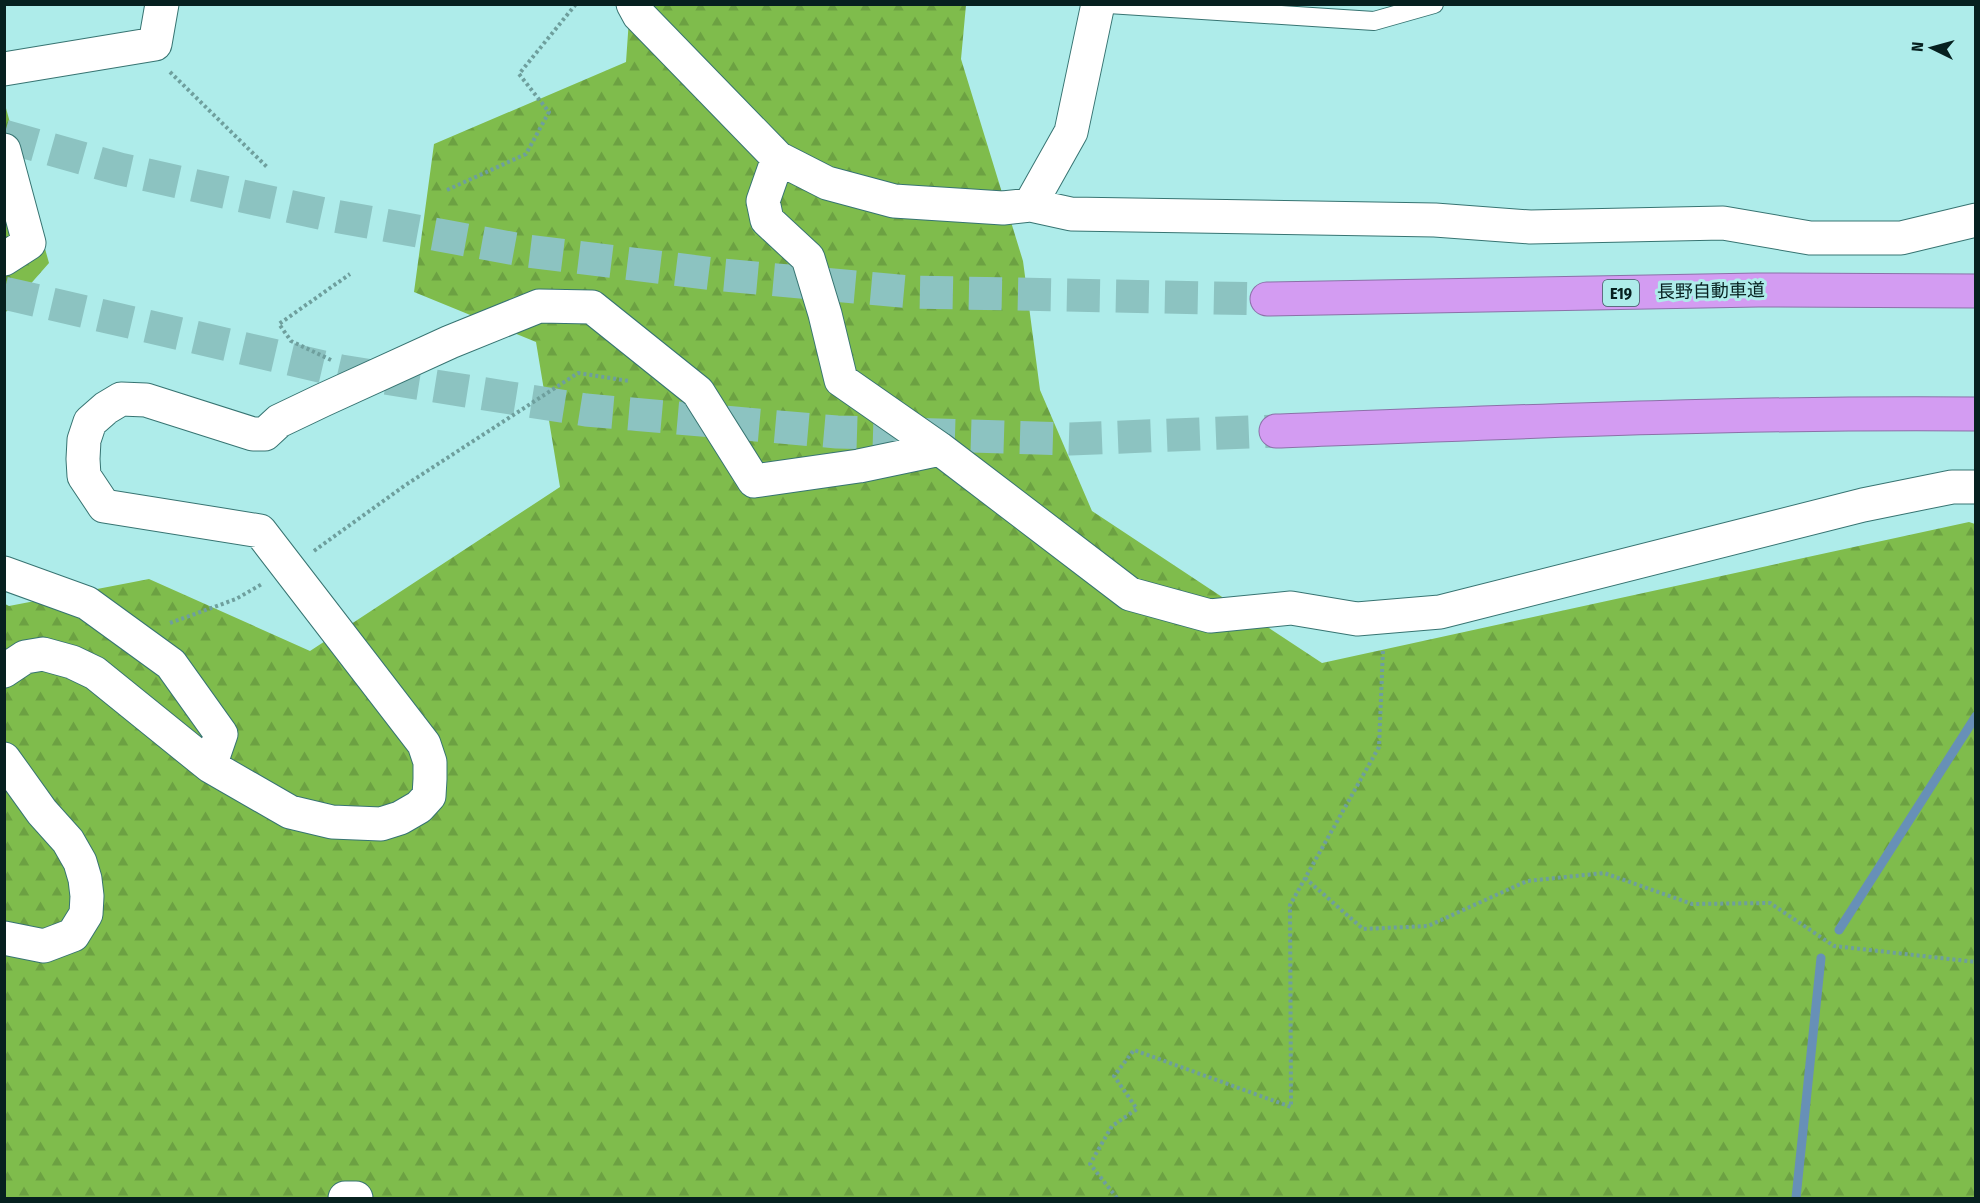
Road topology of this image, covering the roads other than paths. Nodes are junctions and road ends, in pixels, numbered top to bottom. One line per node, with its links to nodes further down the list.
1 (162, 4): 6 (street)
2 (633, 4): 8 (street)
3 (1098, 4): 9 (street)
4 (1108, 4): 5 (lane)
5 (1434, 4)
6 (4, 69)
7 (4, 150): 11 (street)
8 (778, 158): 9 (street); 16 (street)
9 (1030, 205): 10 (street)
10 (1976, 220)
11 (4, 259)
12 (1976, 291): 13 (highway, 長野自動車道 / E19)
13 (1267, 299)
14 (1976, 414): 15 (highway)
15 (1276, 431)
16 (940, 449): 17 (street); 21 (street)
17 (1976, 487)
18 (4, 573): 21 (street)
19 (4, 671): 21 (street)
20 (4, 759): 22 (street)
21 (210, 766)
22 (4, 939)
23 (345, 1198): 24 (street)
24 (357, 1198)

